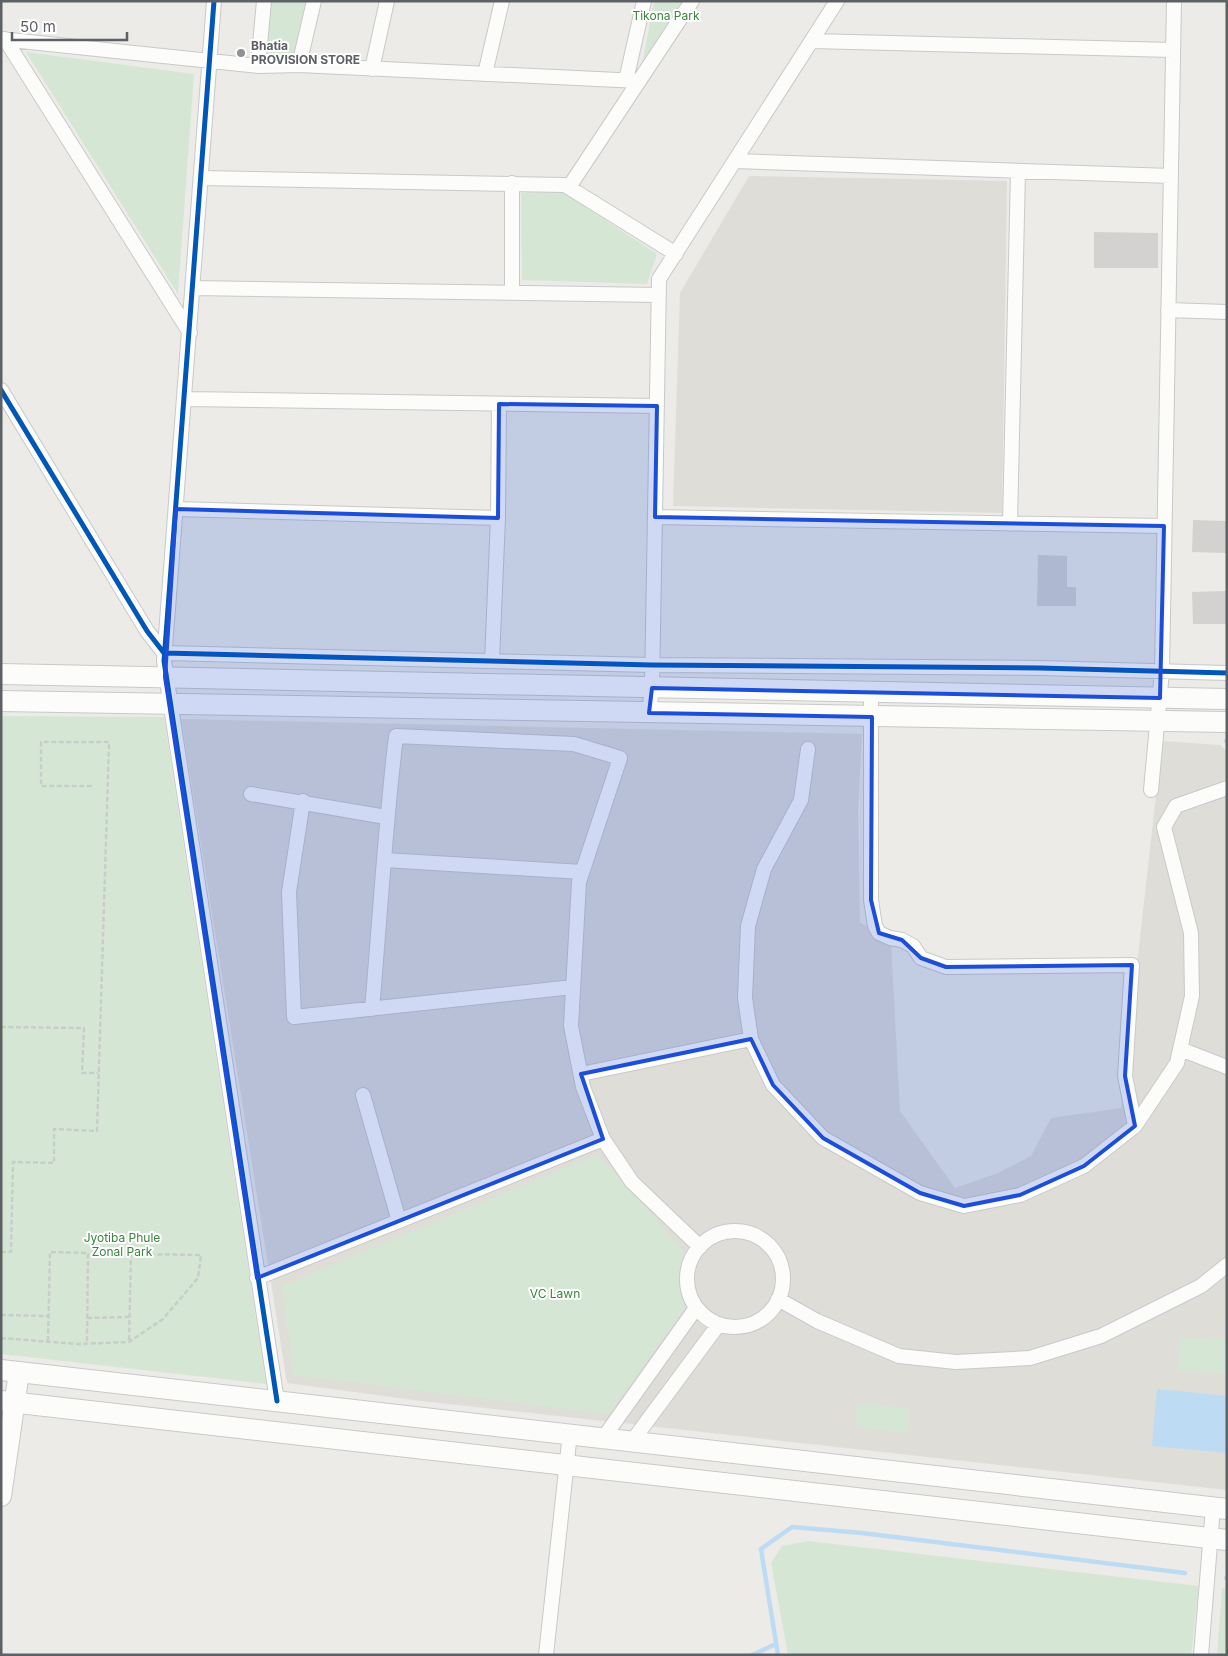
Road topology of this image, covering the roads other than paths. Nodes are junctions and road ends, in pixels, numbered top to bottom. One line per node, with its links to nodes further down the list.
1 (214, 1): 13 (street)
2 (264, 1): 15 (street)
3 (314, 1): 14 (street)
4 (388, 1): 16 (street)
5 (502, 1): 17 (street)
6 (644, 1): 18 (street)
7 (692, 1): 18 (street)
8 (837, 1): 11 (street)
9 (1174, 1): 12 (street)
10 (3, 39): 13 (street); 31 (street)
11 (812, 41): 12 (street); 19 (street)
12 (1173, 50): 21 (street)
13 (208, 61): 15 (street); 22 (street)
14 (299, 65): 15 (street); 16 (street)
15 (258, 66)
16 (372, 69): 17 (street)
17 (484, 74): 18 (street)
18 (633, 80): 24 (street)
19 (735, 162): 20 (street); 25 (street)
20 (1018, 171): 21 (street); 39 (street)
21 (1171, 176): 29 (street)
22 (201, 178): 23 (street); 26 (street)
23 (512, 184): 24 (street); 27 (street)
24 (569, 187): 25 (street)
25 (676, 254): 28 (street)
26 (193, 288): 27 (street); 31 (street)
27 (512, 293): 28 (street)
28 (659, 295): 35 (street)
29 (1168, 310): 30 (street); 40 (street)
30 (1227, 312)
31 (190, 333): 33 (street)
32 (1, 390): 41 (street)
33 (185, 399): 34 (street); 36 (street)
34 (499, 404): 35 (street); 38 (street)
35 (657, 406): 37 (street)
36 (176, 509): 38 (street); 41 (street)
37 (655, 517): 39 (street); 43 (street)
38 (498, 518): 42 (street)
39 (1010, 524): 40 (street)
40 (1164, 526): 44 (street)
41 (164, 653): 42 (street); 47 (street)
42 (492, 661): 43 (street)
43 (652, 665): 44 (street); 48 (street)
44 (1162, 671): 45 (street); 50 (street)
45 (1227, 673)
46 (1, 674): 47 (street)
47 (165, 677): 48 (street); 53 (street)
48 (652, 688): 49 (street); 54 (street)
49 (871, 693): 50 (street); 55 (street)
50 (1160, 698): 51 (street); 56 (street)
51 (1227, 700)
52 (1, 701): 53 (street)
53 (170, 704): 54 (street); 78 (street)
54 (649, 713): 55 (street)
55 (872, 717): 56 (street); 73 (street)
56 (1159, 721): 57 (street); 60 (street)
57 (1227, 722)
58 (808, 749): 68 (street)
59 (1227, 788): 69 (street)
60 (1151, 790)
61 (251, 794): 62 (street)
62 (303, 801): 63 (street); 67 (street)
63 (386, 817): 64 (street); 65 (street)
64 (385, 860): 65 (street); 67 (street)
65 (582, 872): 66 (street)
66 (573, 987): 67 (street); 71 (street)
67 (372, 1009)
68 (751, 1038): 71 (street); 73 (street)
69 (1180, 1049): 70 (street); 73 (street)
70 (1227, 1067)
71 (580, 1074): 74 (street)
72 (362, 1095): 75 (street)
73 (1135, 1126)
74 (602, 1139): 75 (street); 76 (street)
75 (399, 1221): 78 (street)
76 (700, 1247): 79 (street); 80 (street)
77 (1227, 1265): 79 (street)
78 (257, 1278): 85 (street)
79 (778, 1299): 81 (street)
80 (696, 1308): 81 (street); 88 (street)
81 (719, 1324): 89 (street)
82 (10, 1371): 83 (street); 84 (street)
83 (254, 1399): 85 (street); 86 (street)
84 (8, 1401): 86 (street); 91 (street)
85 (277, 1401): 87 (street)
86 (246, 1429): 90 (street)
87 (570, 1433): 88 (street); 90 (street)
88 (604, 1437): 89 (street)
89 (633, 1440): 92 (street)
90 (565, 1466): 93 (street); 94 (street)
91 (1, 1496)
92 (1220, 1508): 93 (street)
93 (1218, 1539): 95 (street)
94 (546, 1655)
95 (1201, 1655)

